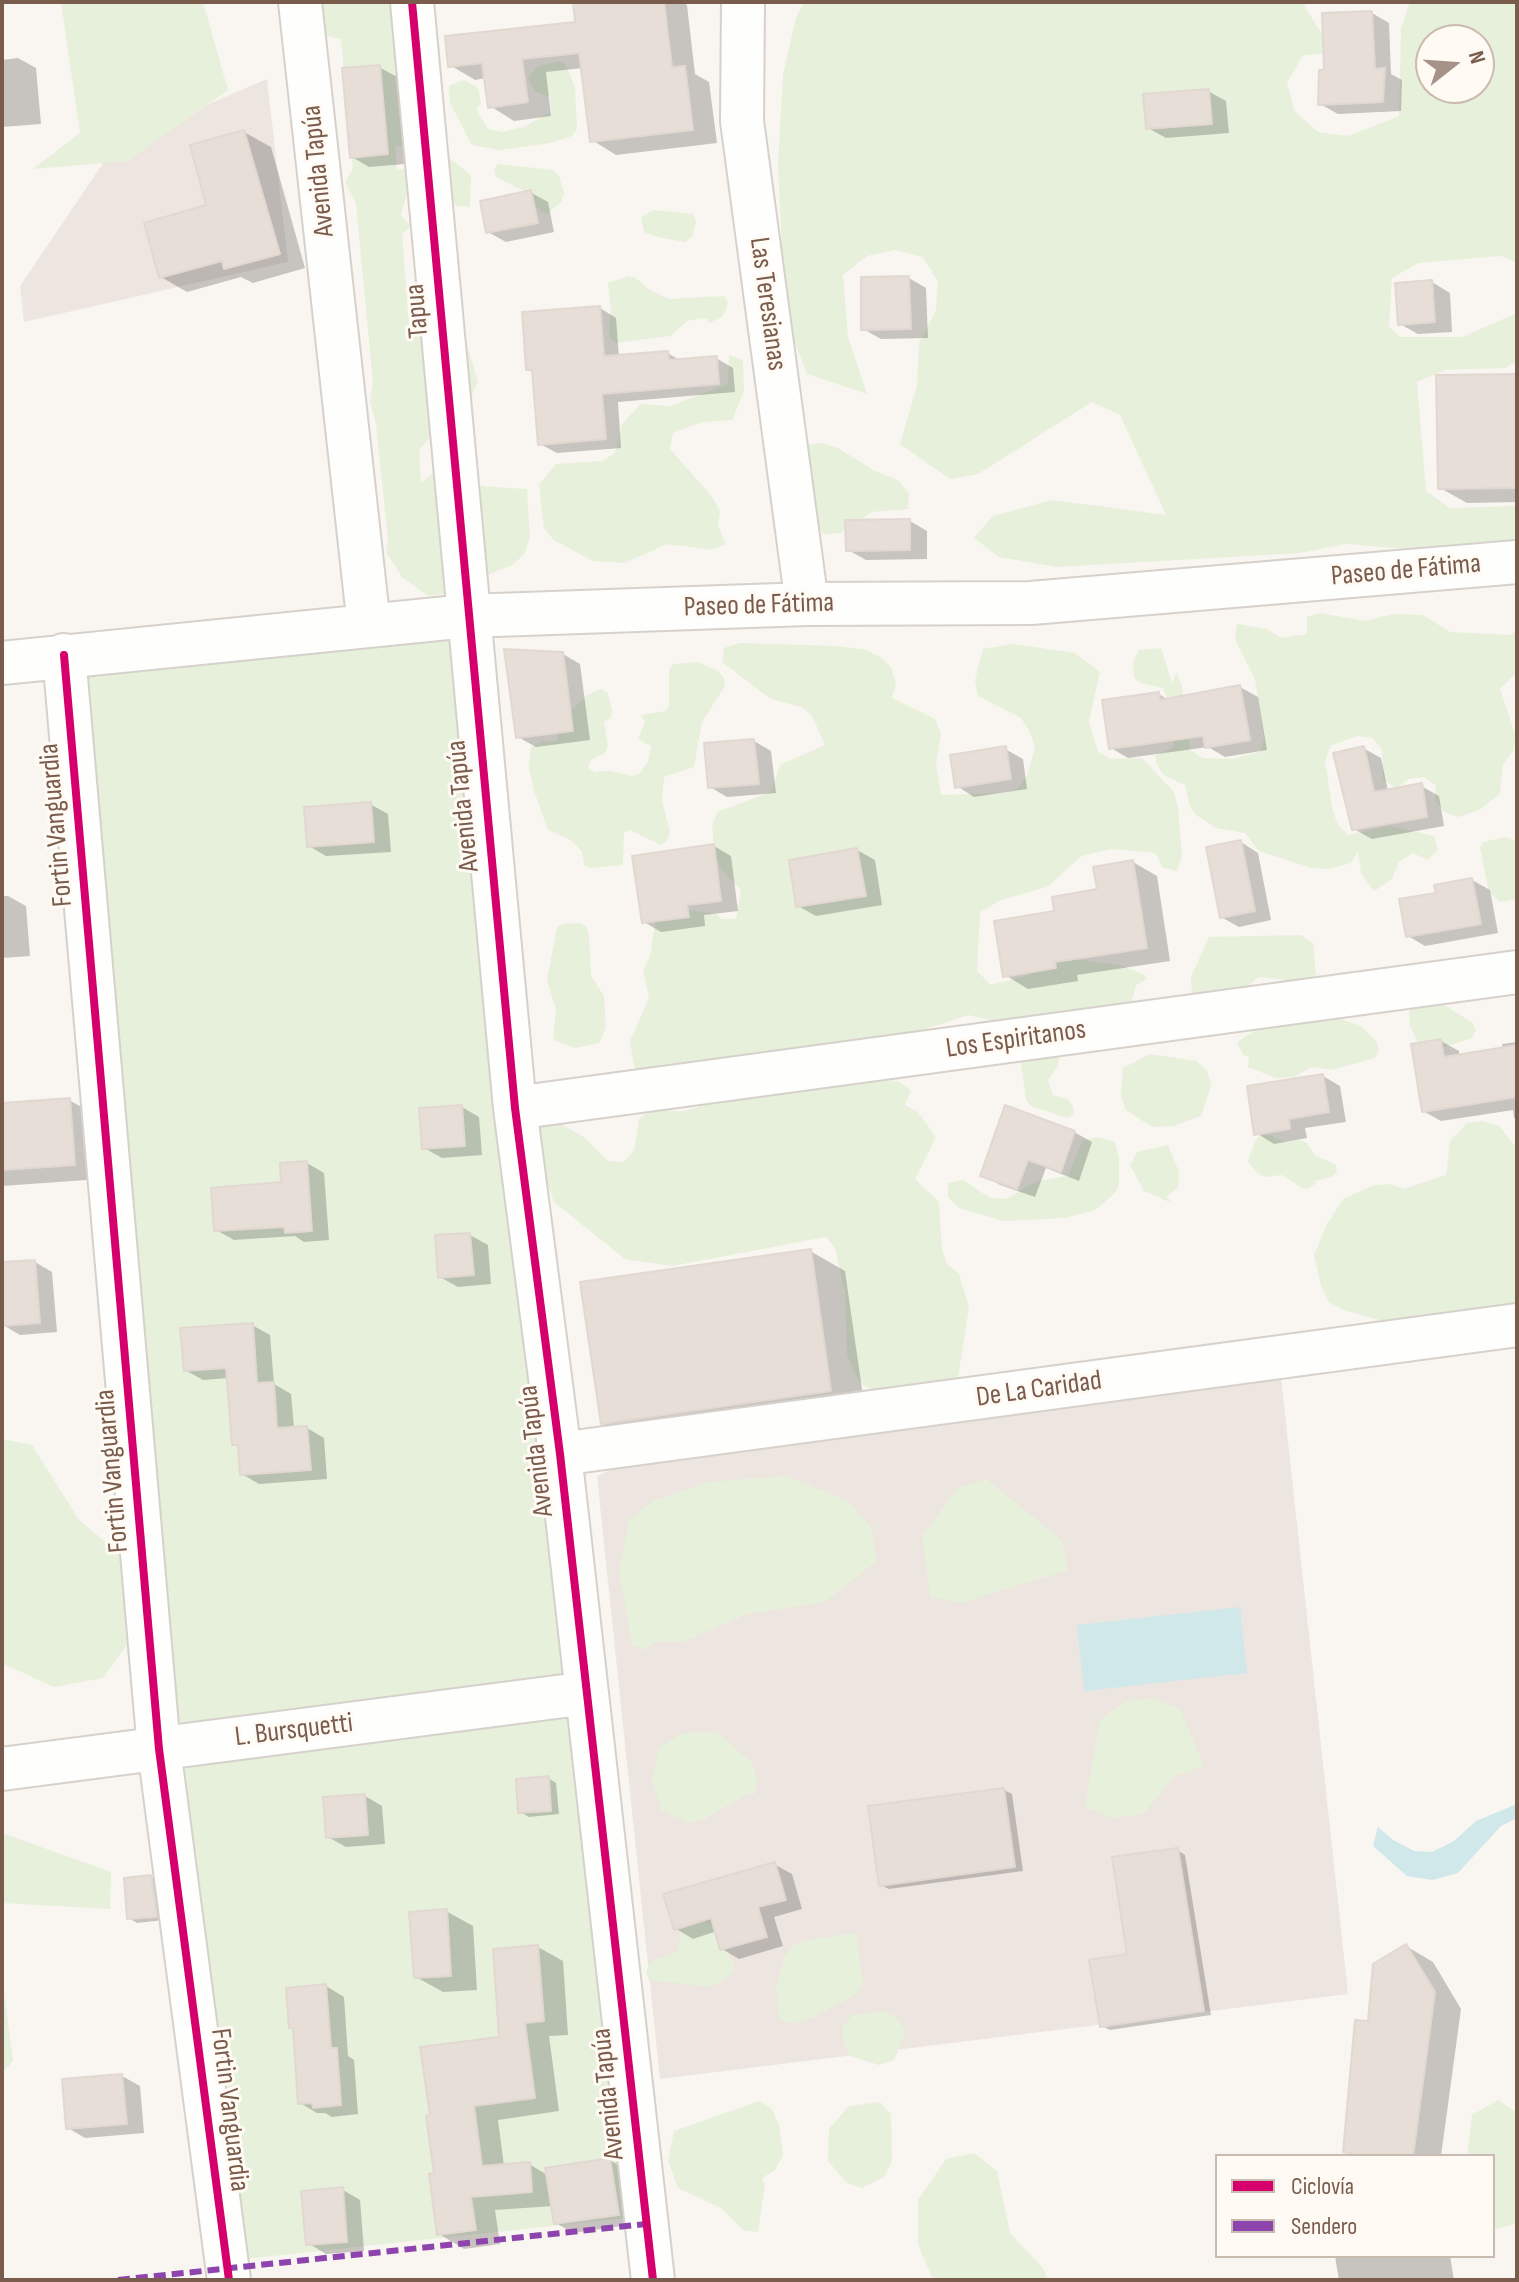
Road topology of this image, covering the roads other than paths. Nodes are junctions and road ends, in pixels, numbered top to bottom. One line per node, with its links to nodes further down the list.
1 (300, 2): 7 (street, Avenida Tapúa)
2 (412, 2): 6 (street, Tapua)
3 (743, 2): 5 (street, Las Teresianas)
4 (1517, 562): 5 (street, Paseo de Fátima)
5 (807, 604): 6 (street, Paseo de Fátima)
6 (467, 616): 7 (street, Paseo de Fátima); 11 (street, Avenida Tapúa)
7 (369, 626): 8 (street, Paseo de Fátima)
8 (64, 655): 9 (street, Paseo de Fátima); 15 (street, Fortin Vanguardia)
9 (2, 663)
10 (1517, 972): 11 (street, Los Espiritanos)
11 (515, 1108): 13 (street, Avenida Tapúa)
12 (1517, 1325): 13 (street, De La Caridad)
13 (560, 1454): 14 (street, Avenida Tapúa)
14 (587, 1693): 15 (street, L. Bursquetti); 18 (street, Avenida Tapúa)
15 (159, 1749): 16 (street, L. Bursquetti); 17 (street, Fortin Vanguardia)
16 (2, 1769)
17 (229, 2280)
18 (653, 2280)

